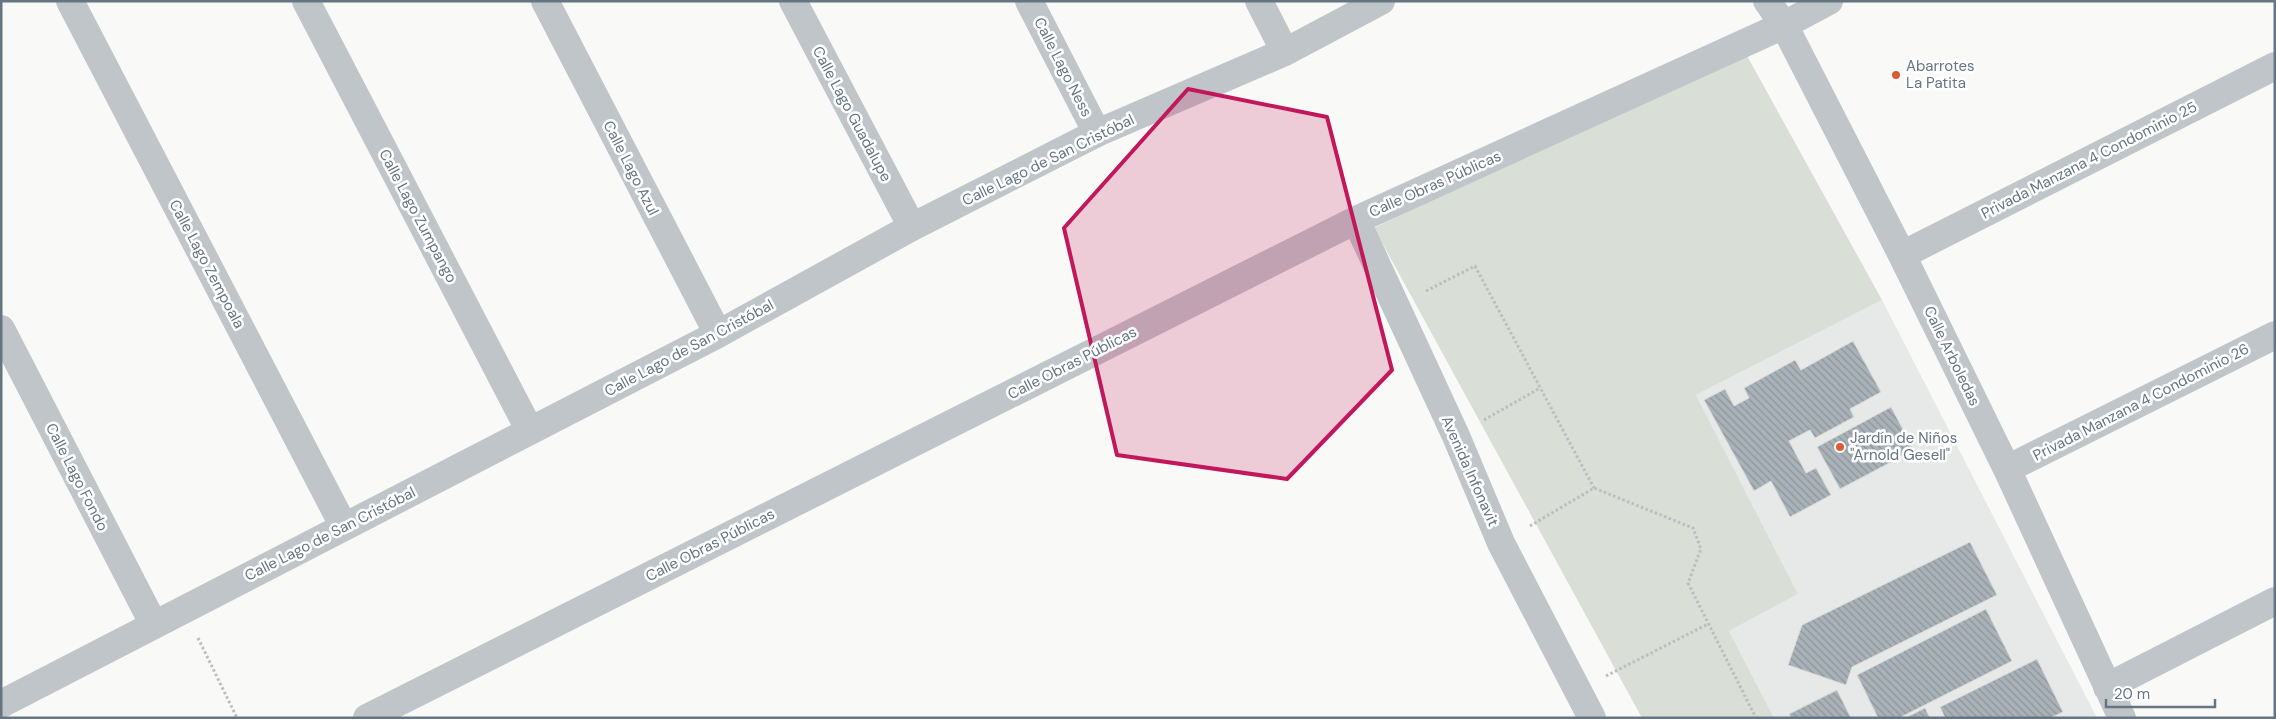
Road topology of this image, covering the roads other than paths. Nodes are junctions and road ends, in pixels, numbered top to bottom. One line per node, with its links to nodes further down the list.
1 (70, 1): 22 (street, Calle Lago Zempoala)
2 (306, 1): 20 (street, Calle Lago Zumpango)
3 (545, 1): 18 (street, Calle Lago Azul)
4 (793, 1): 15 (street, Calle Lago Guadalupe)
5 (1029, 1): 13 (street, Calle Lago Ness)
6 (1259, 1): 11 (street)
7 (1381, 1): 11 (street, Calle Lago de San Cristóbal)
8 (1767, 1): 10 (street, Calle Arboledas)
9 (1828, 1): 10 (street, Calle Obras Públicas)
10 (1784, 25): 14 (street, Calle Obras Públicas); 16 (street, Calle Arboledas)
11 (1285, 52): 13 (street, Calle Lago de San Cristóbal)
12 (2275, 66): 16 (street, Privada Manzana 4 Condominio 25)
13 (1097, 133): 15 (street, Calle Lago de San Cristóbal)
14 (1356, 220): 27 (street, Calle Obras Públicas); 28 (street, Avenida Infonavit)
15 (912, 227): 18 (street, Calle Lago de San Cristóbal)
16 (1902, 255): 21 (street, Calle Arboledas)
17 (1, 329): 24 (street, Calle Lago Fondo)
18 (718, 334): 20 (street, Calle Lago de San Cristóbal)
19 (2275, 335): 21 (street, Privada Manzana 4 Condominio 26)
20 (530, 431): 22 (street, Calle Lago de San Cristóbal)
21 (2007, 469): 25 (street, Calle Arboledas)
22 (344, 527): 24 (street, Calle Lago de San Cristóbal)
23 (2275, 601): 25 (street)
24 (154, 625): 26 (street, Calle Lago de San Cristóbal)
25 (2107, 687): 29 (street, Calle Arboledas)
26 (1, 704)
27 (368, 718)
28 (1592, 718)
29 (2122, 718)

